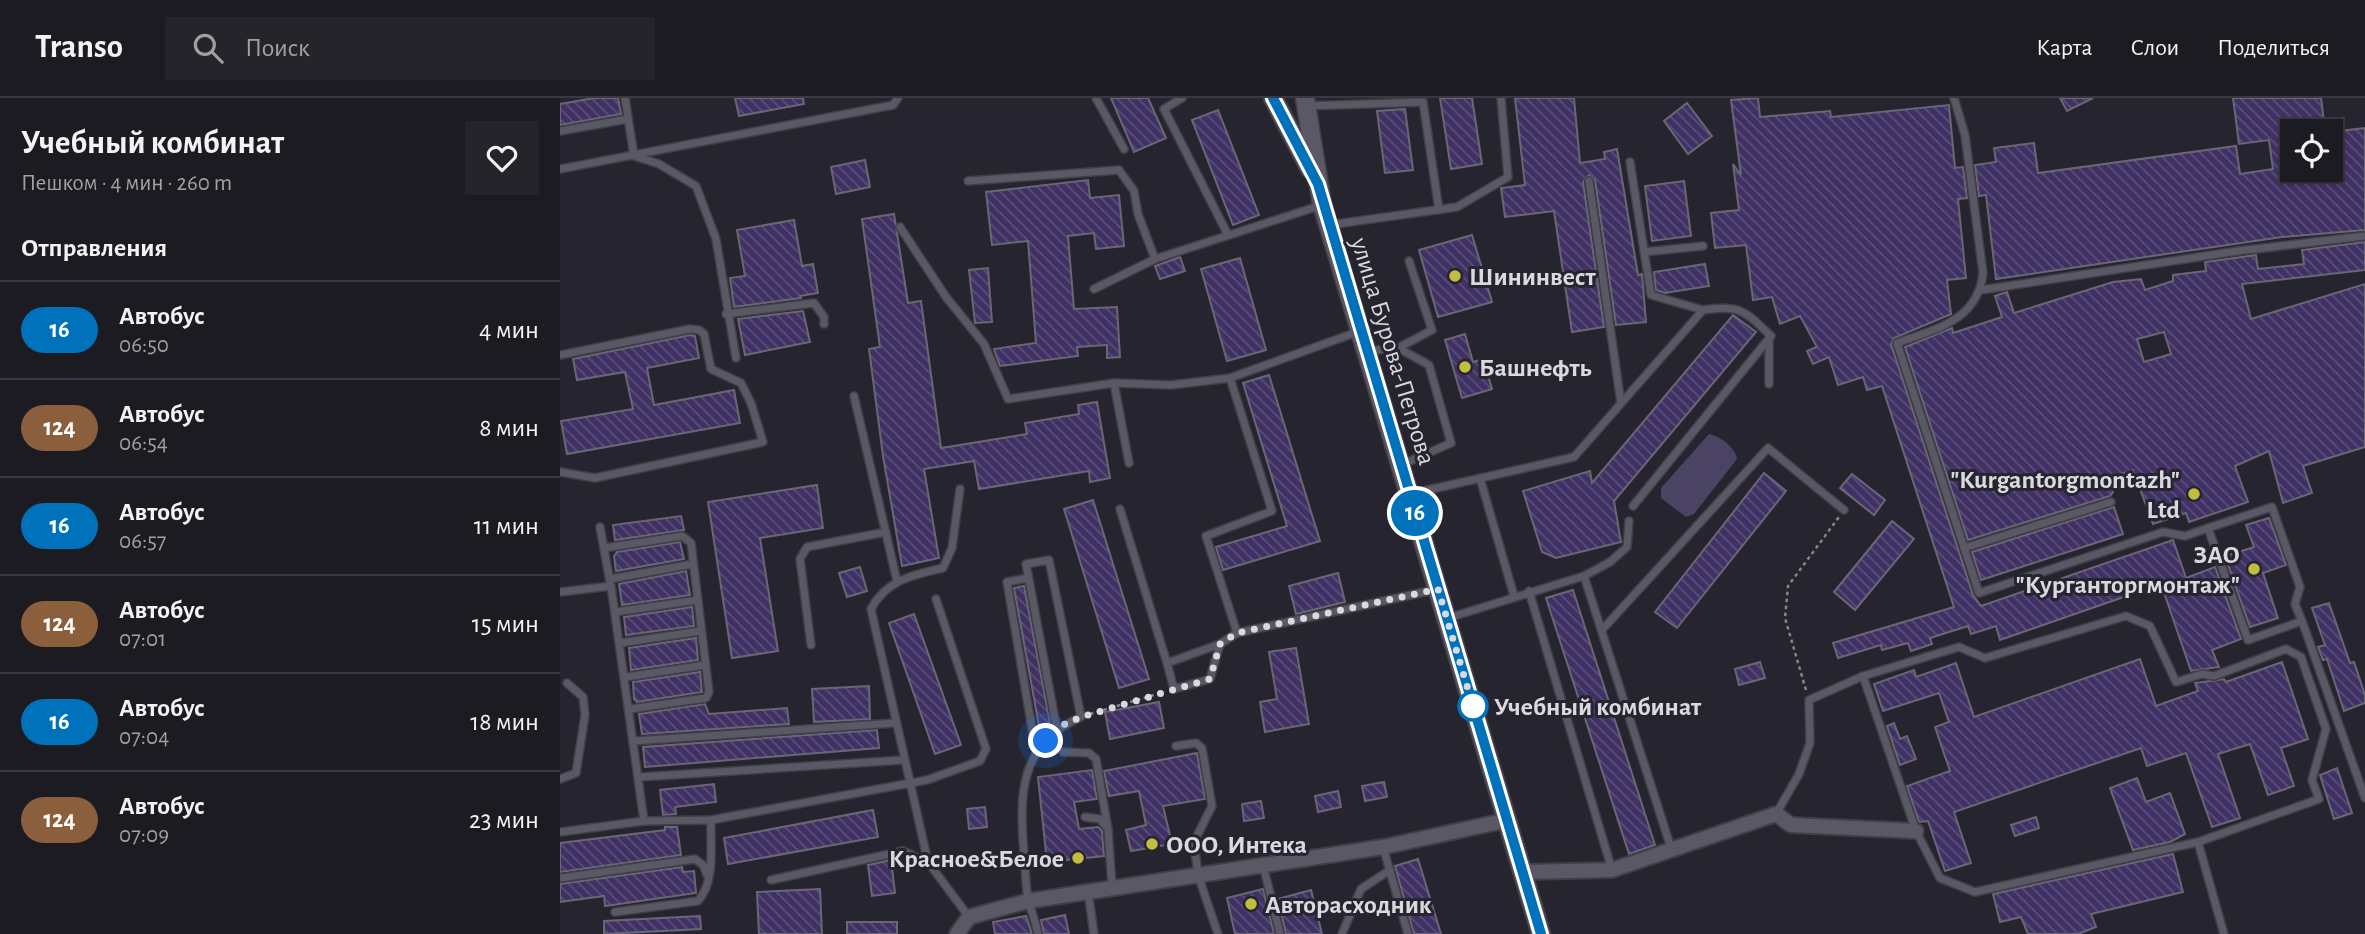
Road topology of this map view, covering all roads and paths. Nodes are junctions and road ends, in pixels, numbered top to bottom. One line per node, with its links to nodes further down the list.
1 (625, 98): 9 (lane)
2 (898, 98): 12 (lane)
3 (1096, 98): 11 (lane)
4 (1182, 98): 22 (lane)
5 (1273, 98): 17 (main road, улица Бурова-Петрова)
6 (1502, 98): 19 (lane)
7 (1954, 98): 29 (lane)
8 (1305, 102): 17 (main road, улица Бурова-Петрова); 19 (lane)
9 (628, 119): 10 (lane); 12 (lane)
10 (560, 131)
11 (1124, 149)
12 (634, 156): 14 (lane); 31 (lane)
13 (1630, 162): 25 (lane)
14 (560, 169)
15 (968, 181): 26 (lane)
16 (1588, 181): 43 (lane)
17 (1318, 184): 18 (main road, улица Бурова-Петрова)
18 (1322, 204): 20 (main road, улица Бурова-Петрова); 22 (lane)
19 (1438, 211): 20 (lane)
20 (1328, 225): 33 (main road, улица Бурова-Петрова)
21 (900, 227): 40 (lane)
22 (1228, 235): 26 (lane)
23 (2365, 236): 29 (lane)
24 (1703, 246): 25 (lane)
25 (1644, 252): 30 (lane)
26 (1155, 259): 28 (lane)
27 (1409, 261): 35 (lane)
28 (1094, 289)
29 (1981, 290): 59 (lane)
30 (1703, 310): 34 (lane); 43 (lane)
31 (726, 314): 32 (lane); 38 (lane)
32 (824, 324)
33 (1360, 331): 36 (main road, улица Бурова-Петрова); 39 (lane)
34 (1769, 338): 41 (lane); 51 (lane)
35 (1398, 348): 36 (lane); 45 (lane)
36 (1367, 352): 45 (main road, улица Бурова-Петрова)
37 (560, 355): 46 (lane)
38 (736, 358)
39 (1230, 378): 40 (lane); 76 (lane)
40 (1114, 383): 44 (lane)
41 (1769, 384)
42 (854, 396): 57 (lane)
43 (1621, 403): 47 (lane)
44 (1129, 463)
45 (1401, 465): 49 (main road, улица Бурова-Петрова)
46 (560, 472)
47 (1480, 478): 49 (lane); 68 (lane)
48 (960, 489): 63 (lane)
49 (1410, 494): 65 (main road, улица Бурова-Петрова)
50 (2110, 502): 59 (lane)
51 (1633, 506)
52 (1121, 509): 80 (lane)
53 (1844, 510): 74 (lane); 86 (path)
54 (1629, 521): 61 (lane)
55 (600, 527): 58 (lane)
56 (2208, 528): 59 (lane); 73 (lane); 73 (lane)
57 (886, 532): 63 (lane); 79 (lane)
58 (604, 548): 60 (lane); 64 (lane)
59 (1964, 548)
60 (693, 564): 64 (lane); 70 (lane)
61 (1584, 576): 66 (lane); 74 (lane)
62 (1028, 578): 88 (lane); 90 (lane); 93 (lane)
63 (897, 581): 89 (lane)
64 (610, 583): 67 (lane); 71 (lane)
65 (1438, 589): 72 (main road, улица Бурова-Петрова); 76 (lane)
66 (1529, 591): 68 (lane); 114 (lane)
67 (560, 593)
68 (1514, 596): 72 (lane)
69 (936, 599): 98 (lane)
70 (698, 600): 71 (lane); 75 (lane)
71 (615, 612): 77 (lane)
72 (1447, 618): 103 (main road, улица Бурова-Петрова)
73 (2302, 621): 99 (lane)
74 (1602, 630): 110 (lane)
75 (701, 631): 77 (lane); 81 (lane)
76 (1237, 633): 78 (lane)
77 (620, 643): 83 (lane)
78 (1220, 644): 80 (lane); 85 (lane)
79 (811, 645)
80 (1167, 663): 85 (lane)
81 (705, 665): 83 (lane); 87 (lane)
82 (1863, 676): 86 (lane); 106 (lane); 108 (lane)
83 (626, 677): 87 (lane)
84 (567, 683): 97 (lane)
85 (1174, 689): 88 (path)
86 (1809, 700): 100 (lane)
87 (630, 709): 91 (lane)
88 (1081, 717): 90 (lane)
89 (895, 723): 91 (lane); 95 (lane)
90 (1057, 730): 93 (lane)
91 (635, 741): 96 (lane)
92 (1175, 746): 116 (lane)
93 (1036, 752): 122 (lane)
94 (1063, 752): 105 (lane)
95 (904, 760): 96 (lane); 98 (lane)
96 (640, 777): 104 (lane)
97 (560, 779)
98 (909, 783): 102 (lane); 111 (lane)
99 (2365, 798)
100 (1776, 814): 106 (street); 110 (street)
101 (1085, 817): 105 (lane)
102 (711, 820): 104 (lane); 118 (lane)
103 (1508, 820): 109 (street); 115 (main road, улица Бурова-Петрова)
104 (644, 821): 107 (lane)
105 (1108, 829): 120 (lane)
106 (1916, 831): 108 (lane)
107 (560, 832)
108 (2198, 842): 133 (lane)
109 (1383, 847): 112 (street); 113 (lane)
110 (1672, 851): 114 (street)
111 (928, 862): 119 (lane); 124 (lane)
112 (1263, 865): 116 (street); 129 (lane)
113 (1390, 870): 130 (lane); 131 (lane)
114 (1612, 870): 115 (street)
115 (1524, 872): 132 (main road, улица Бурова-Петрова)
116 (1198, 874): 120 (street); 128 (lane)
117 (560, 878): 118 (lane)
118 (709, 879): 123 (lane)
119 (771, 880)
120 (1112, 886): 121 (street)
121 (1088, 890): 122 (street); 127 (lane)
122 (1028, 901): 124 (street); 126 (lane)
123 (615, 912)
124 (970, 917): 125 (street)
125 (957, 934)
126 (1038, 934)
127 (1094, 934)
128 (1218, 934)
129 (1279, 934)
130 (1342, 934)
131 (1408, 934)
132 (1541, 934)
133 (2224, 934)

